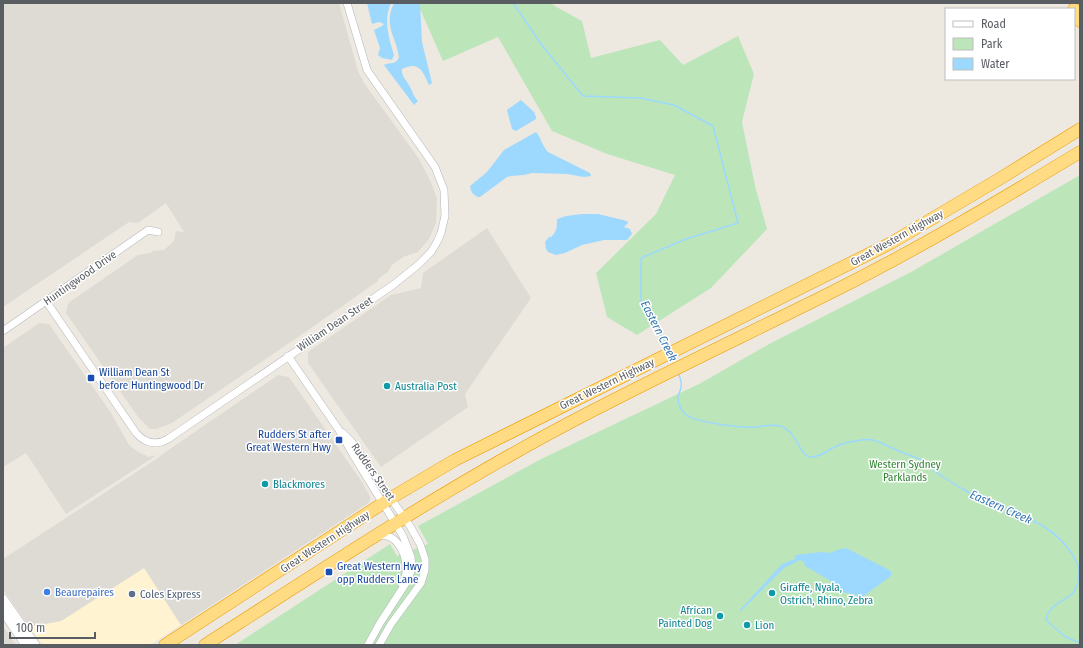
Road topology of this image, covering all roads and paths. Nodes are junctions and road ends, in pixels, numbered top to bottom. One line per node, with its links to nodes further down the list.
1 (347, 3): 9 (street, William Dean Street)
2 (1075, 11): 3 (highway)
3 (1080, 20)
4 (1080, 128): 10 (highway, Great Western Highway)
5 (1080, 152): 11 (highway, Great Western Highway)
6 (158, 232): 7 (street, Huntingwood Drive)
7 (46, 301): 8 (street, Huntingwood Drive); 9 (street, William Dean Street)
8 (3, 331)
9 (288, 356): 10 (street, Rudders Street)
10 (387, 501): 11 (street, Rudders Street); 11 (street, Rudders Street); 18 (highway, Great Western Highway)
11 (399, 520): 12 (highway, Great Western Highway); 14 (street); 21 (street)
12 (373, 537): 14 (street); 19 (highway, Great Western Highway)
13 (3, 599): 17 (main road)
14 (390, 608): 20 (street)
15 (3, 611): 16 (main road)
16 (26, 645)
17 (35, 645)
18 (165, 645)
19 (205, 645)
20 (368, 645)
21 (379, 645)

